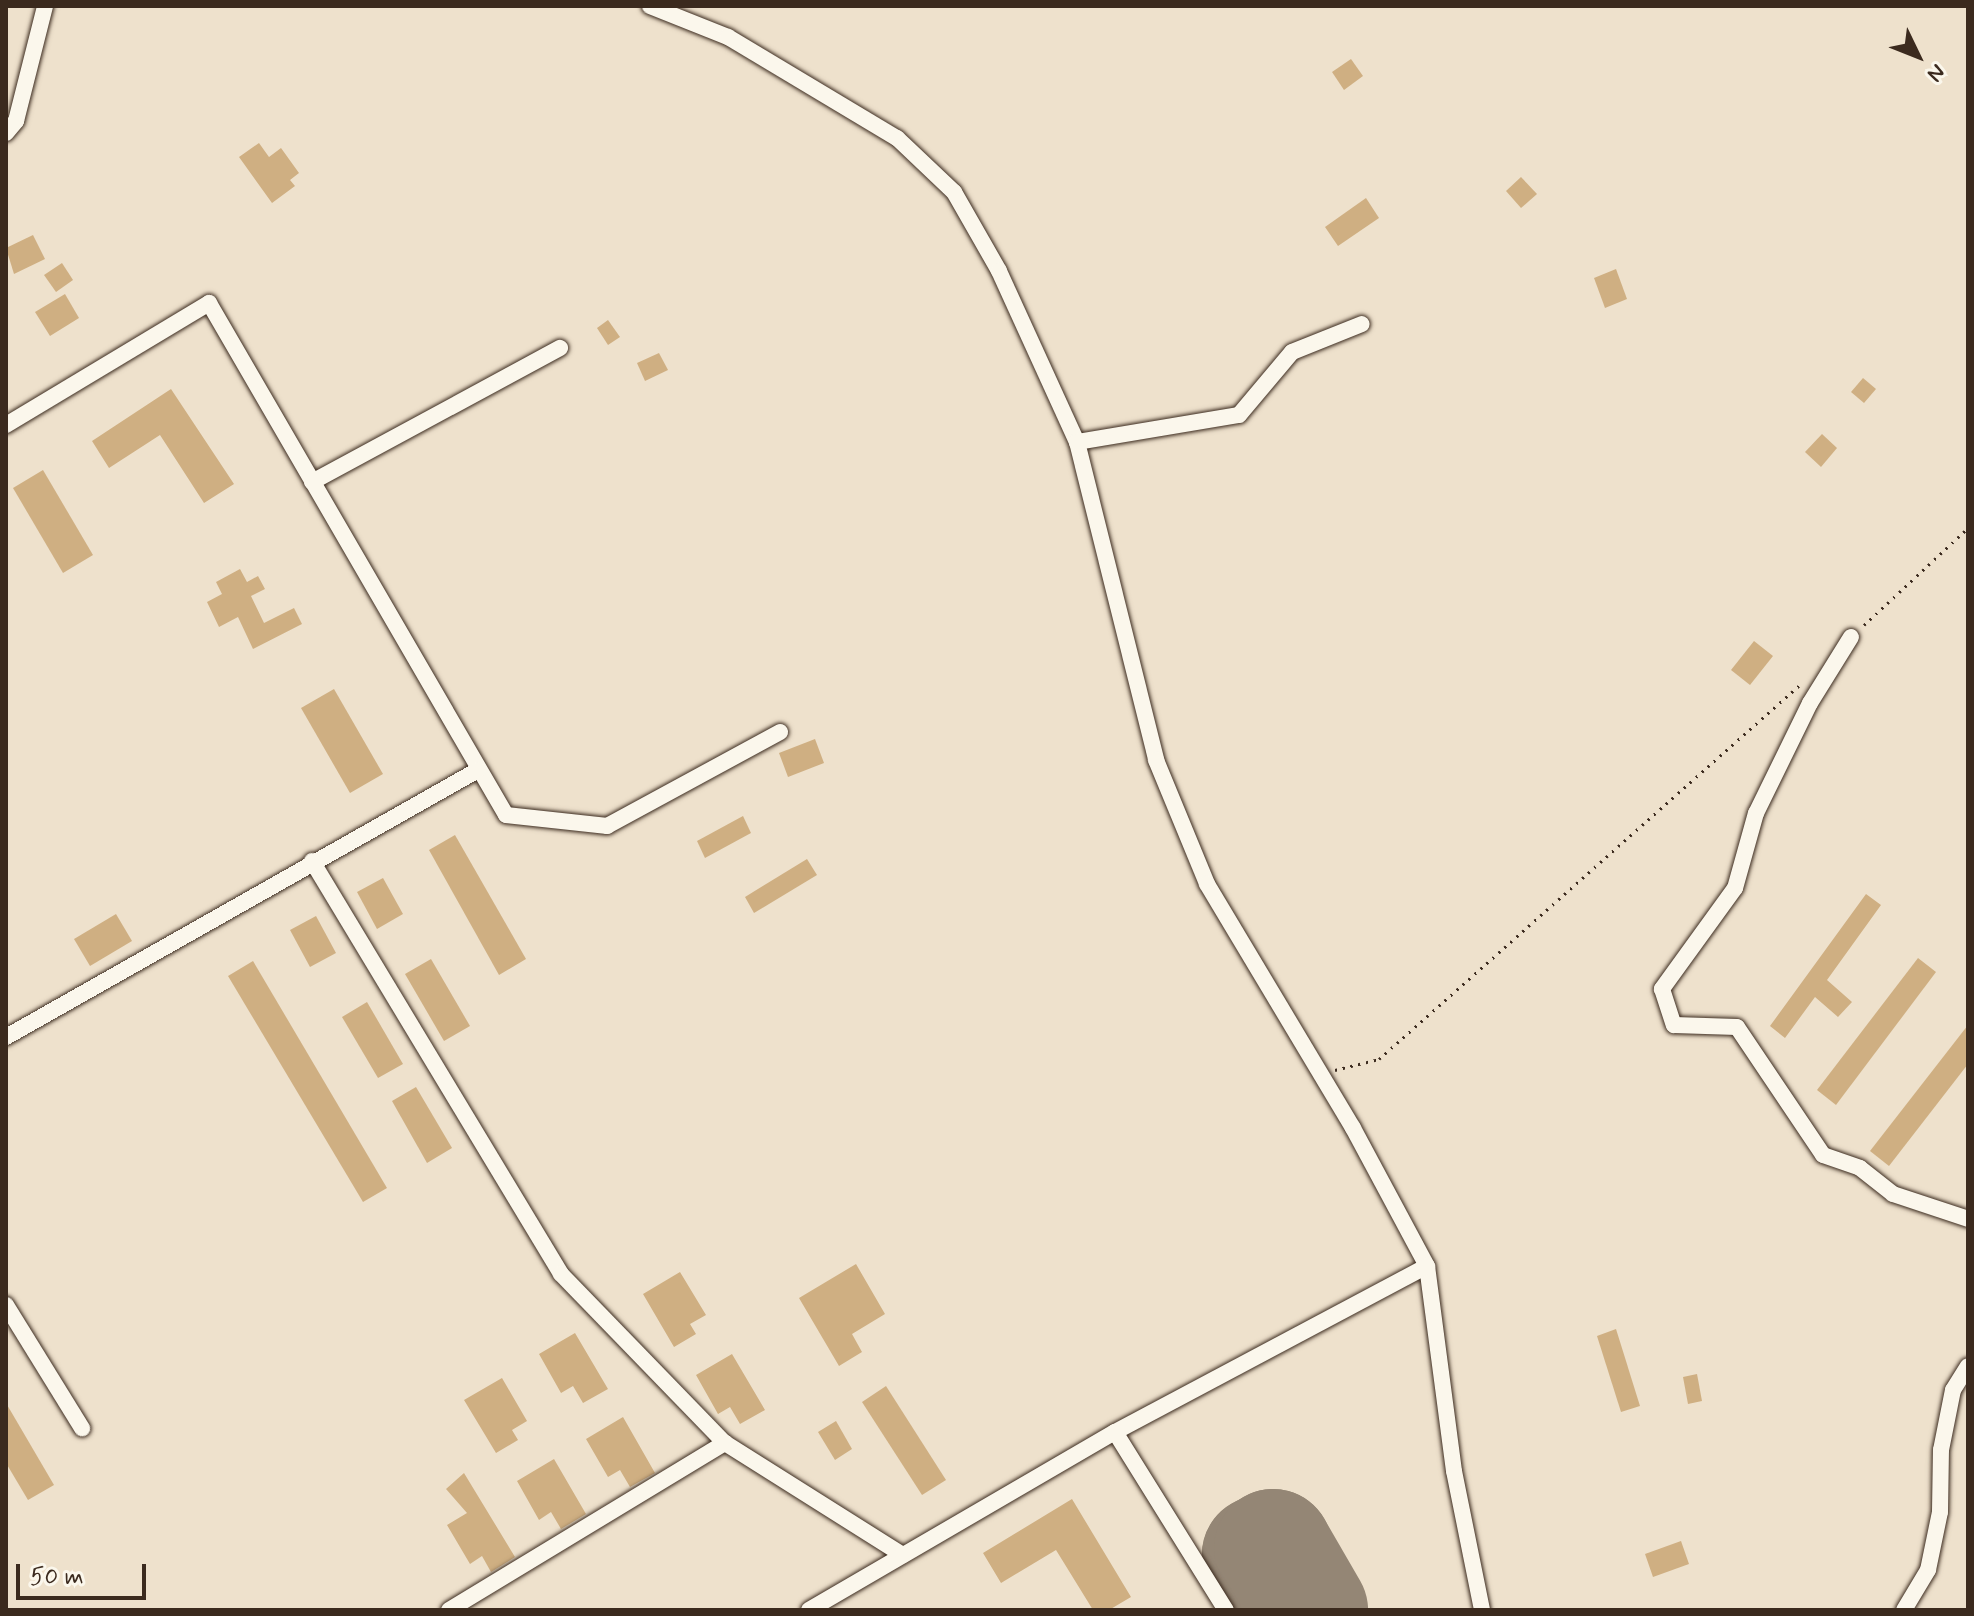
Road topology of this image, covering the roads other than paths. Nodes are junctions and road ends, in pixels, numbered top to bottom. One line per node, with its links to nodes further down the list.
1 (45, 6): 3 (street)
2 (650, 6): 7 (street)
3 (6, 133)
4 (1362, 324): 7 (street)
5 (560, 348): 8 (street)
6 (6, 425): 8 (street)
7 (1077, 442): 15 (street)
8 (312, 482): 11 (street)
9 (1851, 637): 14 (street)
10 (780, 732): 11 (street)
11 (478, 770): 12 (street)
12 (312, 861): 13 (street); 20 (street)
13 (6, 1037)
14 (1968, 1219)
15 (1427, 1266): 19 (street); 25 (street)
16 (6, 1305): 18 (street)
17 (1968, 1366): 26 (street)
18 (82, 1428)
19 (1115, 1432): 21 (street); 24 (street)
20 (725, 1443): 21 (street); 22 (street)
21 (903, 1555): 23 (street)
22 (449, 1610)
23 (809, 1610)
24 (1226, 1610)
25 (1482, 1610)
26 (1904, 1610)

